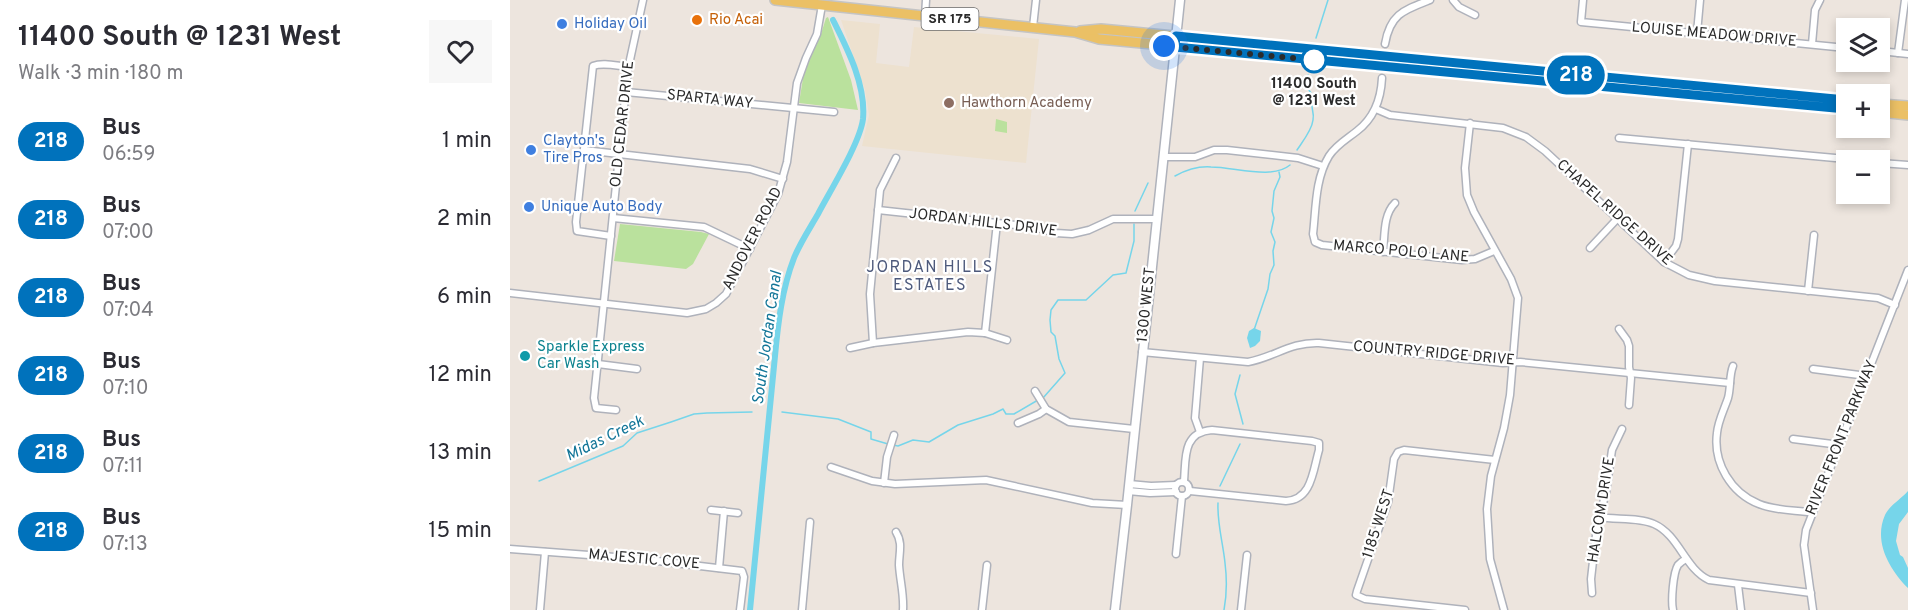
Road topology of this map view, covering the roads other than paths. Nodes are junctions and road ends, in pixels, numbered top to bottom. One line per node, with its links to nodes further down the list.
1 (643, 0): 26 (street, OLD CEDAR DRIVE)
2 (775, 0): 12 (main road, SR 175)
3 (926, 0): 14 (street)
4 (1036, 0): 15 (street)
5 (1180, 0): 18 (street, 1300 WEST)
6 (1430, 0): 19 (street)
7 (1453, 0): 13 (street)
8 (1583, 0): 17 (street, LOUISE MEADOW DRIVE)
9 (1700, 0): 17 (street)
10 (1820, 0): 20 (street)
11 (1905, 0): 24 (street)
12 (822, 6): 14 (main road, SR 175); 32 (street, ANDOVER ROAD)
13 (1474, 15)
14 (925, 16): 15 (main road, SR 175)
15 (1033, 27): 16 (main road, SR 175)
16 (1075, 32): 18 (main road, SR 175); 21 (main road, SR 175)
17 (1697, 33): 20 (street, LOUISE MEADOW DRIVE)
18 (1176, 36): 21 (street, 1300 WEST); 29 (main road, SR 175)
19 (1385, 44)
20 (1812, 44): 22 (street, LOUISE MEADOW DRIVE)
21 (1175, 47): 33 (main road, SR 175); 43 (street, 1300 WEST)
22 (1836, 47)
23 (1890, 52): 24 (street)
24 (1898, 53): 25 (street)
25 (1908, 54)
26 (629, 67): 28 (street, OLD CEDAR DRIVE); 41 (street)
27 (1382, 78): 34 (street)
28 (626, 92): 32 (street, SPARTA WAY); 42 (street, OLD CEDAR DRIVE)
29 (1836, 99)
30 (1890, 105): 31 (main road)
31 (1908, 106)
32 (795, 108): 35 (street, SPARTA WAY); 49 (street, ANDOVER ROAD)
33 (1836, 108)
34 (1376, 109): 38 (street, CHAPEL RIDGE DRIVE); 48 (street, MARCO POLO LANE)
35 (834, 112)
36 (1890, 113): 37 (main road)
37 (1908, 115)
38 (1470, 123): 54 (street, CHAPEL RIDGE DRIVE); 60 (street)
39 (1619, 138): 40 (street)
40 (1688, 144): 45 (street); 62 (street)
41 (584, 150): 42 (street); 57 (street)
42 (619, 154): 49 (street); 52 (street, OLD CEDAR DRIVE)
43 (1164, 157): 48 (street); 53 (street, 1300 WEST)
44 (896, 158): 51 (street)
45 (1836, 158)
46 (1890, 164): 47 (street)
47 (1908, 165)
48 (1323, 166): 61 (street, MARCO POLO LANE)
49 (783, 179): 59 (street, ANDOVER ROAD)
50 (1395, 203): 61 (street)
51 (878, 210): 55 (street, JORDAN HILLS DRIVE); 71 (street)
52 (613, 218): 57 (street, OLD CEDAR DRIVE); 59 (street)
53 (1157, 219): 55 (street, JORDAN HILLS DRIVE); 73 (street, 1300 WEST)
54 (1617, 219): 58 (street); 62 (street, CHAPEL RIDGE DRIVE)
55 (997, 223): 69 (street)
56 (1814, 235): 64 (street)
57 (611, 236): 66 (street, OLD CEDAR DRIVE)
58 (1590, 248)
59 (750, 249): 66 (street, ANDOVER ROAD)
60 (1494, 251): 61 (street, MARCO POLO LANE); 75 (street)
61 (1383, 252)
62 (1664, 262): 64 (street, CHAPEL RIDGE DRIVE)
63 (1908, 270): 67 (street, RIVER FRONT PARKWAY)
64 (1808, 291): 67 (street, CHAPEL RIDGE DRIVE)
65 (510, 293): 66 (street, ANDOVER ROAD)
66 (604, 303): 76 (street, OLD CEDAR DRIVE)
67 (1894, 305): 81 (street, RIVER FRONT PARKWAY)
68 (1619, 329): 80 (street)
69 (985, 333): 70 (street); 71 (street)
70 (1007, 340)
71 (873, 343): 72 (street)
72 (850, 348)
73 (1142, 352): 74 (street, COUNTRY RIDGE DRIVE); 88 (street, 1300 WEST)
74 (1200, 358): 75 (street, COUNTRY RIDGE DRIVE); 90 (street)
75 (1512, 363): 80 (street, COUNTRY RIDGE DRIVE); 94 (street)
76 (598, 364): 78 (street); 86 (street, OLD CEDAR DRIVE)
77 (1733, 366): 82 (street)
78 (637, 369)
79 (1813, 369): 81 (street)
80 (1631, 374): 82 (street, COUNTRY RIDGE DRIVE); 84 (street)
81 (1867, 376): 93 (street, RIVER FRONT PARKWAY)
82 (1730, 383): 106 (street)
83 (1035, 391): 85 (street)
84 (1629, 405)
85 (1045, 406): 87 (street); 88 (street)
86 (616, 410)
87 (1018, 423)
88 (1134, 429): 98 (street, 1300 WEST)
89 (1622, 429): 107 (street, HALCOM DRIVE)
90 (1200, 432): 96 (street); 100 (street)
91 (894, 435): 97 (street)
92 (1793, 439): 93 (street)
93 (1840, 445): 106 (street, RIVER FRONT PARKWAY)
94 (1495, 460): 127 (street, 1185 WEST); 128 (street)
95 (831, 467): 97 (street)
96 (1184, 482): 99 (street); 100 (street)
97 (884, 483): 102 (street)
98 (1129, 487): 99 (street); 102 (street, 1300 WEST)
99 (1176, 488): 101 (street)
100 (1190, 491): 101 (street)
101 (1182, 496): 112 (street)
102 (1127, 505): 125 (street, 1300 WEST)
103 (711, 510): 104 (street)
104 (724, 512): 105 (street); 116 (street)
105 (738, 513)
106 (1814, 513): 119 (street, RIVER FRONT PARKWAY)
107 (1599, 517): 114 (street); 118 (street, HALCOM DRIVE)
108 (810, 522): 122 (street)
109 (896, 532): 123 (street)
110 (510, 549): 111 (street, MAJESTIC COVE)
111 (545, 552): 116 (street, MAJESTIC COVE); 120 (street)
112 (1176, 554)
113 (1247, 555): 126 (street)
114 (1686, 559): 117 (street); 129 (street)
115 (987, 565): 124 (street)
116 (719, 568): 121 (street, MAJESTIC COVE)
117 (1738, 585): 119 (street); 130 (street)
118 (1592, 593)
119 (1811, 593): 131 (street, RIVER FRONT PARKWAY)
120 (540, 610)
121 (740, 610)
122 (802, 610)
123 (903, 610)
124 (982, 610)
125 (1115, 610)
126 (1241, 610)
127 (1466, 610)
128 (1504, 610)
129 (1673, 610)
130 (1741, 610)
131 (1813, 610)

